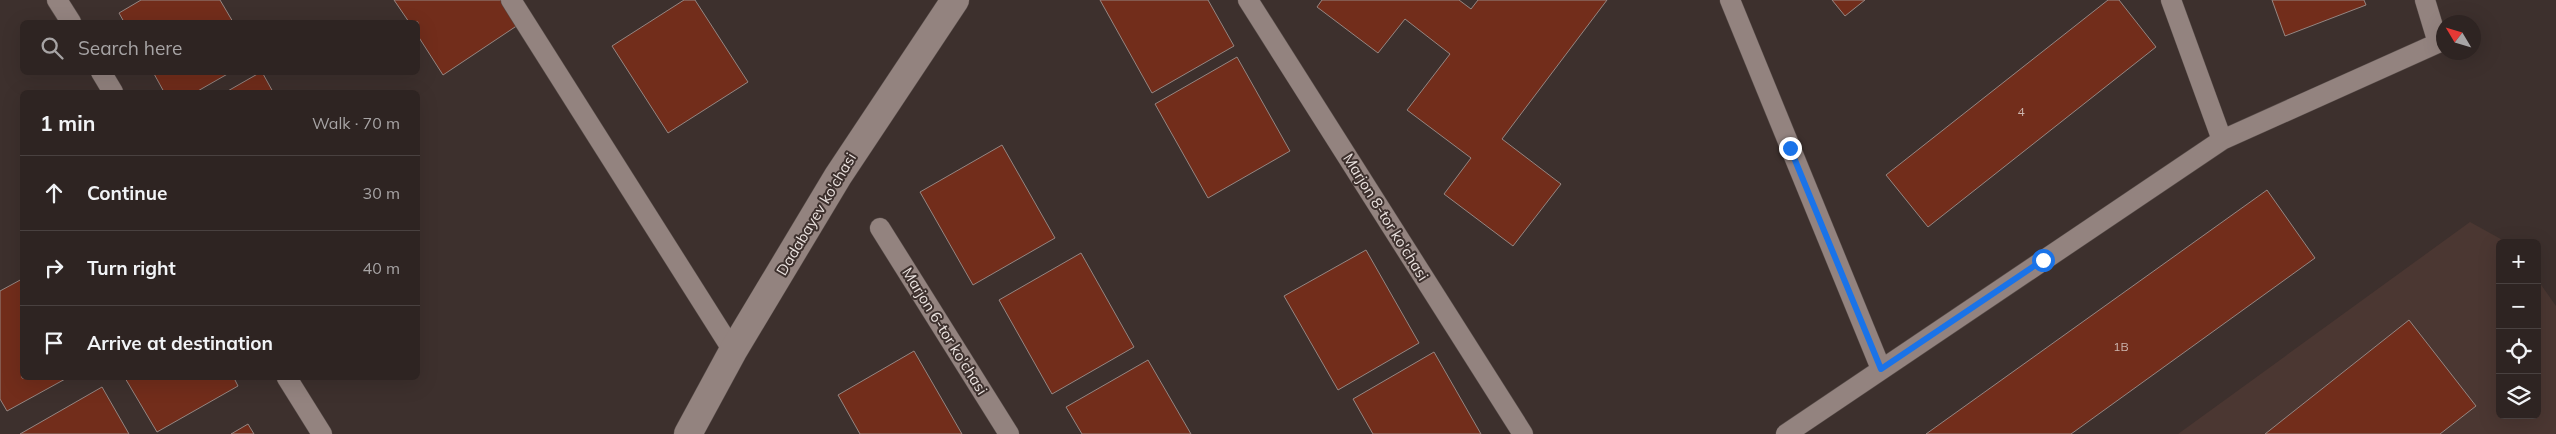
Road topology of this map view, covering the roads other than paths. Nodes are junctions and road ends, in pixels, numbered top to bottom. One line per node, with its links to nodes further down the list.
1 (57, 0): 8 (lane)
2 (511, 0): 13 (lane)
3 (955, 0): 13 (street, Dadabayev ko'chasi)
4 (1248, 0): 19 (lane, Marjon 8-tor ko'chasi)
5 (1730, 0): 14 (lane)
6 (2171, 0): 11 (lane)
7 (2426, 0): 11 (lane)
8 (70, 20)
9 (103, 75): 10 (lane)
10 (112, 90)
11 (2222, 140): 14 (lane)
12 (880, 228): 18 (lane, Marjon 6-tor ko'chasi)
13 (733, 351): 17 (street, Dadabayev ko'chasi)
14 (1881, 369): 20 (lane)
15 (288, 380): 16 (lane)
16 (322, 434)
17 (688, 434)
18 (1009, 434)
19 (1523, 434)
20 (1786, 434)

